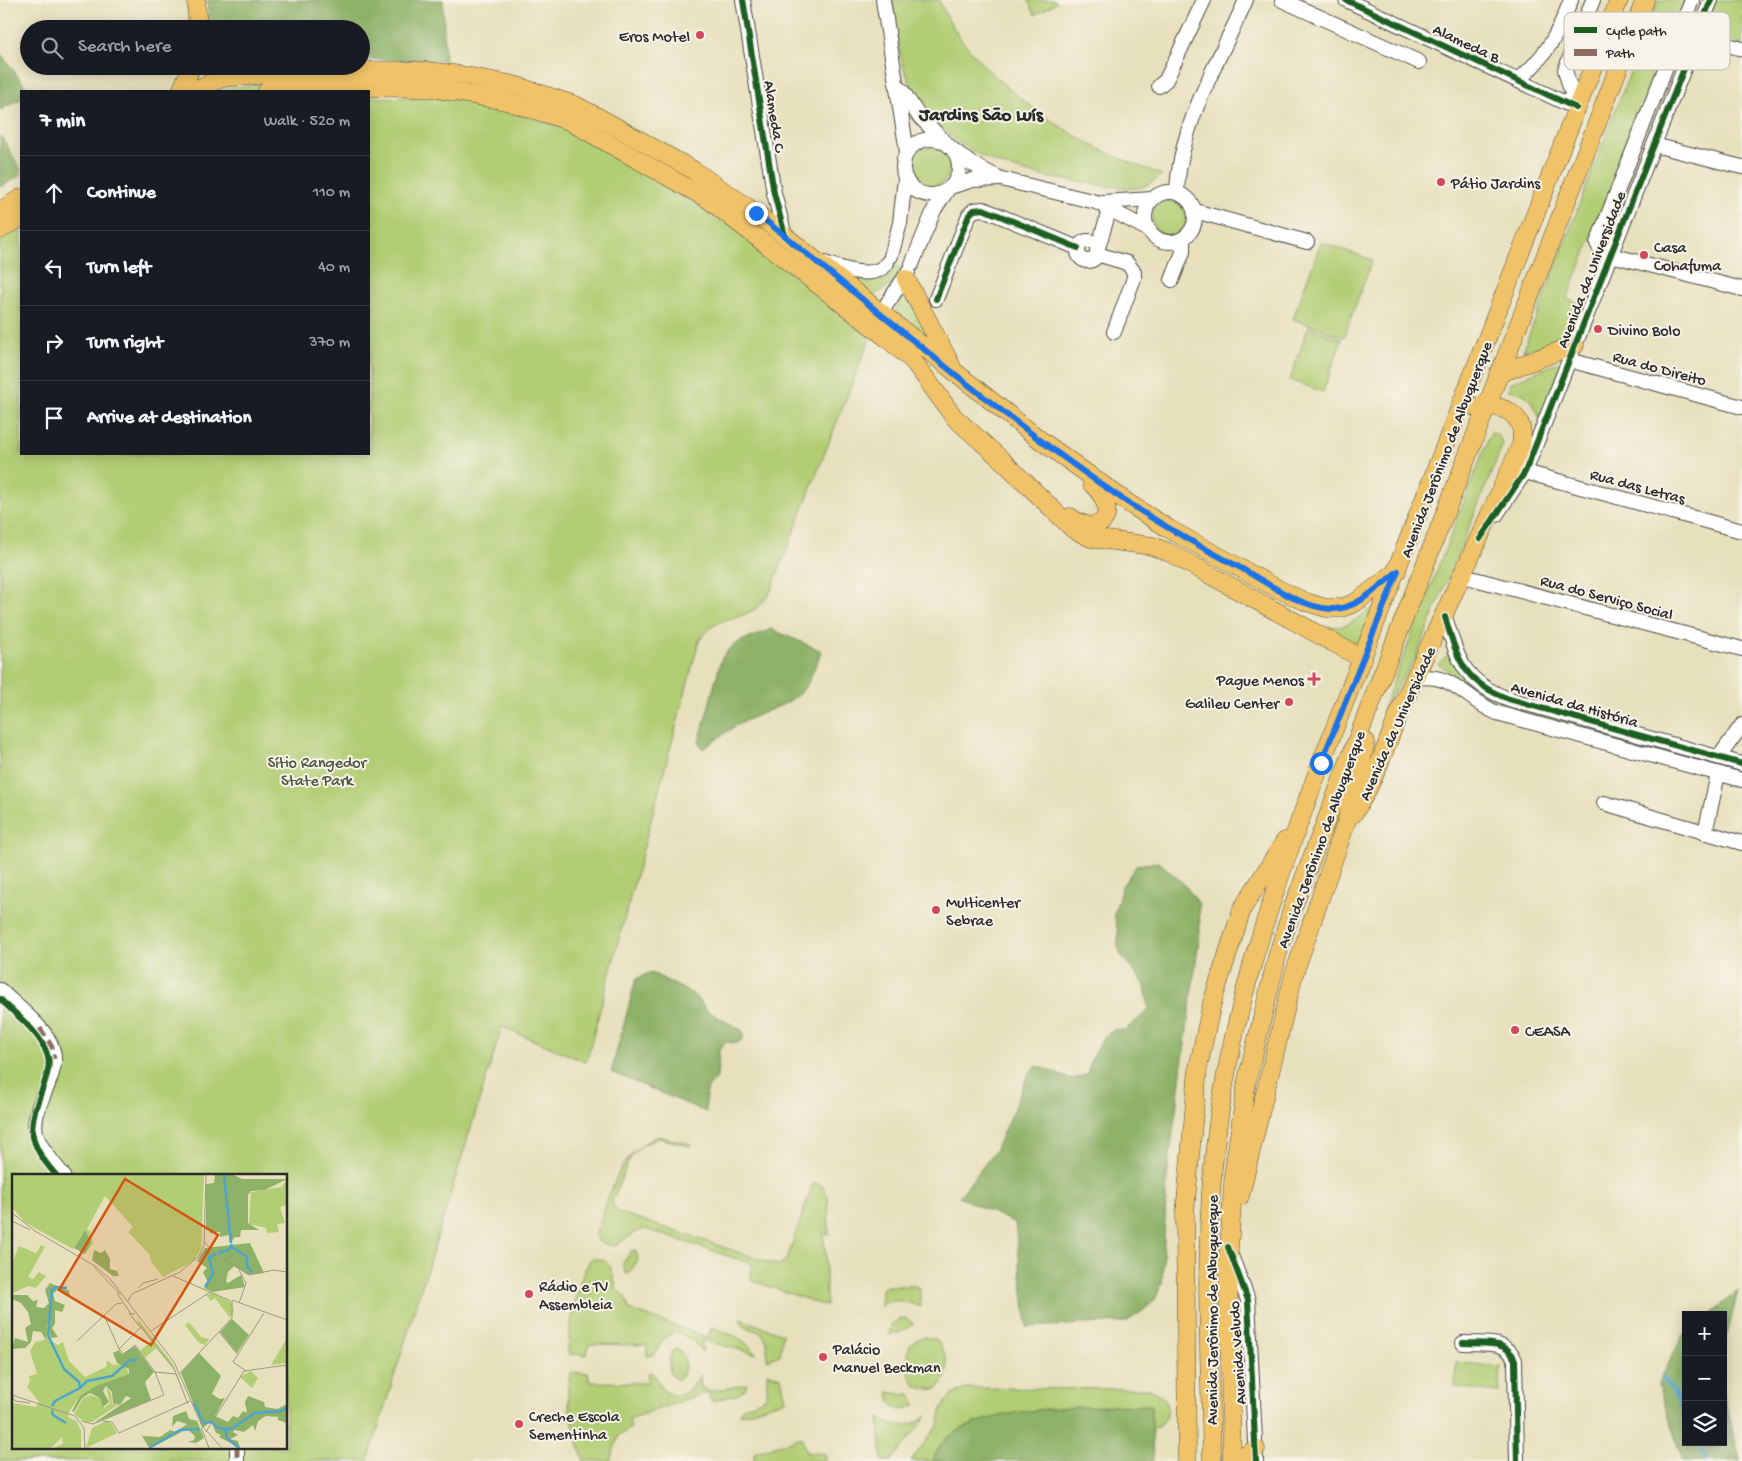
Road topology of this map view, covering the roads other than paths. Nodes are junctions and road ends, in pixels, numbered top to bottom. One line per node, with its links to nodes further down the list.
1 (188, 0): 20 (street)
2 (743, 0): 48 (street, Alameda C)
3 (883, 0): 34 (street)
4 (1204, 0): 36 (street)
5 (1246, 0): 49 (street)
6 (1282, 0): 24 (street)
7 (1346, 0): 35 (street, Alameda B)
8 (1572, 0): 14 (street)
9 (1593, 0): 15 (street)
10 (1619, 0): 16 (main road, Avenida Jerônimo de Albuquerque)
11 (1645, 0): 17 (main road, Avenida Jerônimo de Albuquerque)
12 (1692, 0): 18 (street, Avenida da Universidade)
13 (1711, 0): 19 (street, Avenida da Universidade)
14 (1567, 12)
15 (1588, 12)
16 (1614, 12)
17 (1640, 12)
18 (1687, 12)
19 (1706, 12)
20 (197, 15)
21 (1564, 19): 35 (street)
22 (1730, 46): 23 (street)
23 (1742, 50)
24 (1419, 62)
25 (1565, 70): 40 (street)
26 (1591, 70): 40 (main road, Avenida Jerônimo de Albuquerque)
27 (1617, 70): 72 (main road, Avenida Jerônimo de Albuquerque)
28 (1664, 70): 63 (street, Avenida da Universidade)
29 (1684, 70): 41 (street, Avenida da Universidade)
30 (370, 71): 56 (main road)
31 (188, 75): 37 (main road)
32 (248, 75): 33 (main road)
33 (234, 76): 38 (main road)
34 (897, 78): 42 (street); 43 (street)
35 (1518, 81): 40 (street, Alameda B)
36 (1159, 86)
37 (181, 90)
38 (194, 90)
39 (277, 90): 76 (main road)
40 (1576, 108): 75 (main road, Avenida Jerônimo de Albuquerque)
41 (1654, 145): 44 (street); 63 (street, Avenida da Universidade)
42 (952, 148): 43 (street); 46 (street); 47 (street)
43 (907, 152): 45 (street)
44 (1742, 167)
45 (905, 179): 47 (street); 64 (street)
46 (1001, 179): 47 (street); 52 (street)
47 (950, 189): 65 (street)
48 (774, 193): 56 (street); 60 (street, Alameda C)
49 (1177, 193): 51 (street); 55 (street)
50 (20, 199): 54 (main road)
51 (1153, 199): 52 (street); 59 (street)
52 (1096, 202): 53 (street)
53 (1110, 208): 59 (street); 62 (street)
54 (0, 211)
55 (1195, 211): 59 (street); 61 (street)
56 (756, 213): 60 (main road)
57 (20, 218): 58 (main road)
58 (0, 230)
59 (1149, 230)
60 (785, 236): 64 (main road)
61 (1307, 242)
62 (1097, 253): 67 (street); 69 (street)
63 (1610, 255): 66 (street); 70 (street, Avenida da Universidade)
64 (815, 260): 68 (main road)
65 (909, 271): 68 (street); 71 (main road)
66 (1742, 289)
67 (936, 299)
68 (881, 313): 71 (main road)
69 (1114, 332)
70 (1572, 352): 72 (main road); 74 (street, Rua do Direito); 78 (street, Avenida da Universidade)
71 (955, 372): 77 (main road)
72 (1498, 374): 73 (main road, Avenida Jerônimo de Albuquerque)
73 (1486, 406): 75 (main road, Avenida da Universidade); 80 (main road, Avenida da Universidade); 89 (main road, Avenida Jerônimo de Albuquerque)
74 (1742, 407)
75 (1460, 410): 81 (main road, Avenida Jerônimo de Albuquerque)
76 (954, 417): 77 (main road); 85 (main road)
77 (1039, 438): 81 (main road)
78 (1525, 472): 79 (street, Rua das Letras); 80 (street, Avenida da Universidade)
79 (1742, 531)
80 (1480, 539): 82 (main road, Avenida da Universidade)
81 (1398, 571): 85 (main road, Avenida Jerônimo de Albuquerque)
82 (1463, 576): 83 (main road, Avenida da Universidade); 84 (street, Rua do Serviço Social)
83 (1444, 617): 86 (street, Avenida da História); 87 (main road, Avenida da Universidade)
84 (1742, 649)
85 (1363, 659): 96 (main road, Avenida Jerônimo de Albuquerque)
86 (1462, 667): 88 (street); 91 (street, Avenida da História)
87 (1414, 679): 88 (street, Avenida da História); 97 (main road, Avenida da Universidade)
88 (1449, 682): 93 (street, Avenida da História)
89 (1377, 688): 97 (main road); 102 (main road, Avenida Jerônimo de Albuquerque)
90 (1742, 725): 91 (street)
91 (1719, 757): 92 (street, Avenida da História)
92 (1742, 764)
93 (1718, 774): 94 (street, Avenida da História); 98 (street)
94 (1742, 780)
95 (1604, 803): 98 (street)
96 (1302, 813): 107 (main road); 108 (main road, Avenida Jerônimo de Albuquerque)
97 (1346, 822): 102 (main road, Avenida Jerônimo de Albuquerque)
98 (1705, 833): 99 (street)
99 (1742, 843)
100 (0, 990): 101 (street)
101 (62, 1174)
102 (1228, 1247): 105 (street, Avenida Veludo); 109 (main road, Avenida Jerônimo de Albuquerque)
103 (1463, 1343): 111 (street)
104 (237, 1448): 106 (street)
105 (1256, 1455): 110 (main road)
106 (237, 1461)
107 (1187, 1461)
108 (1212, 1461)
109 (1232, 1461)
110 (1236, 1461)
111 (1517, 1461)

